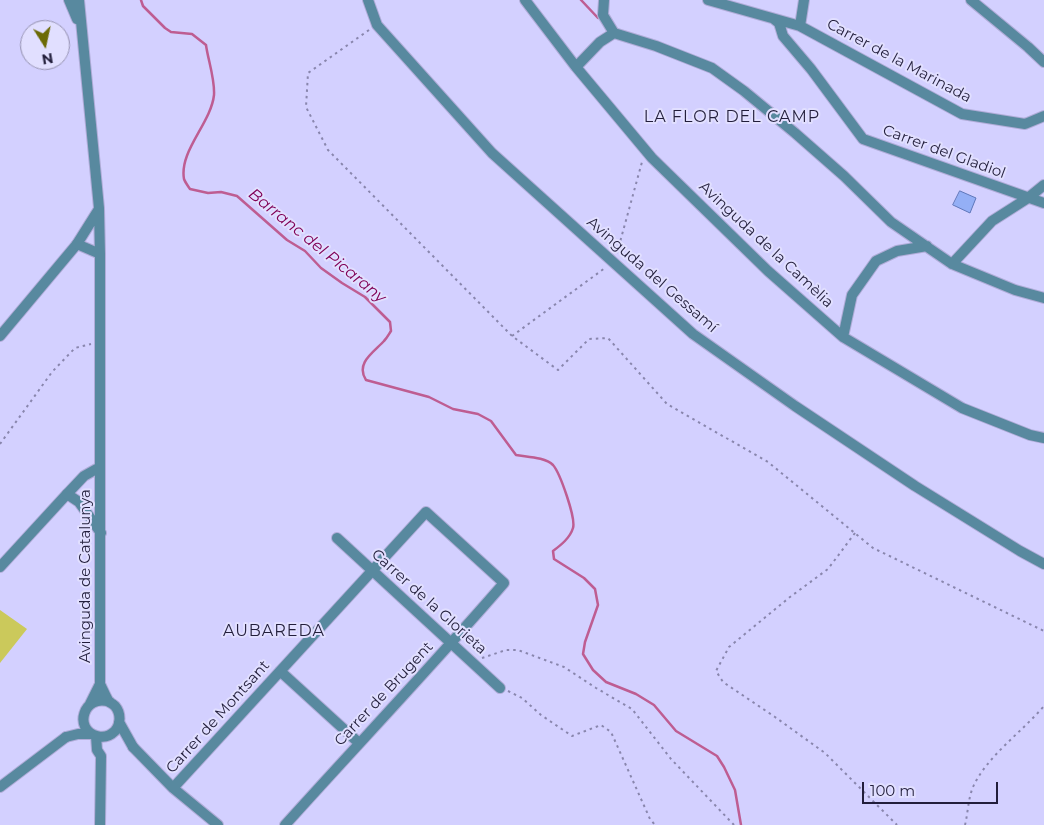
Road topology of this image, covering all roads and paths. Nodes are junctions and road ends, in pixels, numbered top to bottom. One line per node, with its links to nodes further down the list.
1 (69, 0): 12 (street)
2 (79, 0): 12 (street, Avinguda de Catalunya)
3 (368, 0): 10 (street, Avinguda del Gessamí)
4 (525, 0): 15 (street, Avinguda de la Camèlia)
5 (604, 0): 13 (street)
6 (708, 0): 9 (street, Carrer de la Marinada)
7 (804, 0): 11 (street)
8 (971, 0): 14 (street)
9 (774, 19): 11 (street, Carrer de la Marinada); 18 (street, Carrer del Gladiol)
10 (377, 25): 36 (path); 38 (street, Avinguda del Gessamí)
11 (800, 26): 16 (street, Carrer de la Marinada)
12 (82, 32): 20 (street, Avinguda de Catalunya)
13 (614, 34): 15 (street); 22 (street)
14 (1044, 62)
15 (576, 67): 27 (street, Avinguda de la Camèlia)
16 (1044, 116)
17 (1044, 184): 18 (street)
18 (1028, 198): 19 (street, Carrer del Gladiol); 24 (street)
19 (1044, 203)
20 (99, 208): 21 (street); 23 (street, Avinguda de Catalunya)
21 (77, 244): 23 (street); 26 (street)
22 (927, 246): 24 (street); 27 (street)
23 (100, 254): 28 (street, Avinguda de Catalunya)
24 (952, 264): 25 (street)
25 (1044, 298)
26 (0, 336)
27 (843, 337): 29 (street, Avinguda de la Camèlia)
28 (100, 342): 30 (path); 31 (street, Avinguda de Catalunya)
29 (1044, 438)
30 (0, 444)
31 (100, 467): 32 (street); 35 (street, Avinguda de Catalunya)
32 (84, 476): 33 (street); 34 (street)
33 (67, 494): 34 (street); 39 (street)
34 (79, 502): 35 (street)
35 (101, 533): 46 (street, Avinguda de Catalunya)
36 (855, 533): 42 (path); 66 (path)
37 (337, 538): 40 (street, Carrer de la Glorieta)
38 (1044, 564)
39 (0, 567)
40 (372, 571): 41 (street, Carrer de Montsant); 43 (street, Carrer de la Glorieta); 45 (street, Carrer de Montsant)
41 (504, 583): 43 (street, Carrer de Brugent)
42 (1044, 631)
43 (452, 643): 44 (street, Carrer de la Glorieta); 56 (street, Carrer de Brugent)
44 (472, 661): 47 (street, Carrer de la Glorieta); 65 (path)
45 (280, 671): 56 (street); 60 (street, Carrer de Montsant)
46 (100, 684): 48 (street); 49 (street)
47 (497, 686): 64 (path)
48 (110, 702): 49 (street); 52 (street)
49 (90, 704): 51 (street)
50 (1044, 706): 67 (path)
51 (83, 721): 54 (street); 55 (street)
52 (120, 722): 53 (street); 57 (street)
53 (111, 734): 54 (street); 57 (street); 58 (street)
54 (93, 735): 55 (street); 58 (street)
55 (66, 737): 59 (street)
56 (359, 743): 63 (street, Carrer de Brugent)
57 (133, 746): 60 (street)
58 (101, 756): 61 (street)
59 (0, 787)
60 (174, 788): 62 (street)
61 (100, 825)
62 (218, 825)
63 (285, 825)
64 (655, 825)
65 (734, 825)
66 (896, 825)
67 (965, 825)

